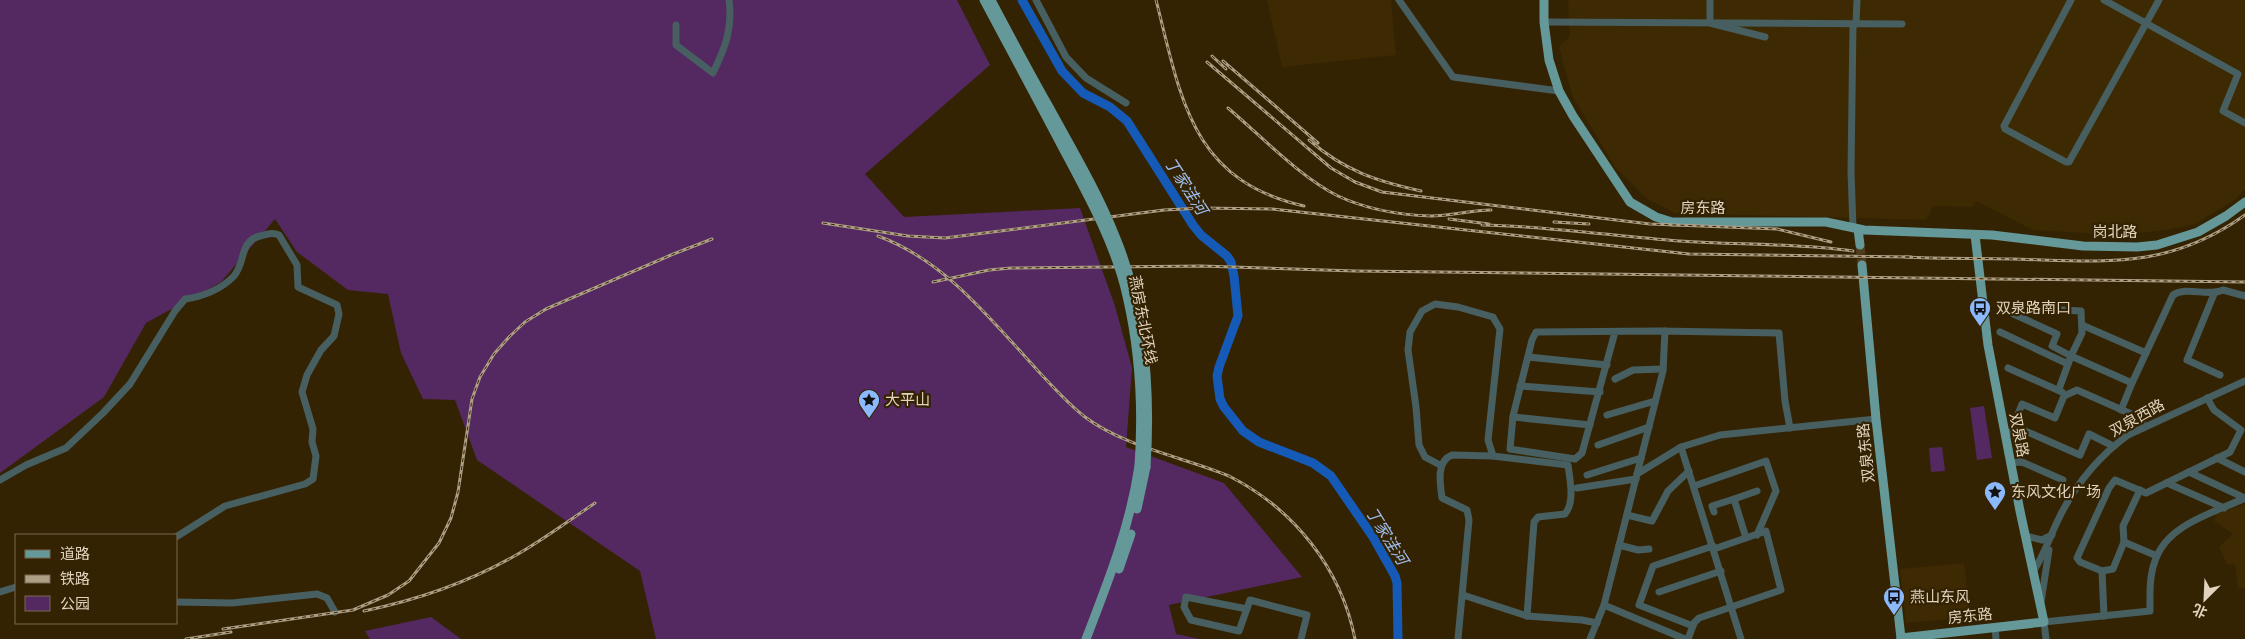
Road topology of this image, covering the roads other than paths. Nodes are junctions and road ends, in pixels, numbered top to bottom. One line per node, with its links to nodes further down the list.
1 (729, 0): 17 (street)
2 (984, 0): 71 (main road, 燕房东北环线, bridge)
3 (992, 0): 71 (main road, 燕房东北环线, bridge)
4 (1036, 0): 20 (street)
5 (1399, 0): 19 (street)
6 (1544, 0): 12 (main road, 房东路)
7 (1710, 0): 13 (street)
8 (1857, 0): 15 (street)
9 (2071, 0): 14 (street)
10 (2104, 0): 14 (street)
11 (2159, 0): 14 (street)
12 (1544, 22): 13 (street); 19 (main road, 房东路)
13 (1710, 23): 15 (street); 18 (street)
14 (2146, 23): 21 (street)
15 (1856, 24): 16 (street); 23 (street)
16 (1902, 24)
17 (676, 25)
18 (1765, 37)
19 (1559, 90): 23 (main road, 房东路)
20 (1126, 103)
21 (2245, 123)
22 (2245, 202): 24 (main road, 岗北路)
23 (1856, 229): 24 (main road, 房东路); 25 (main road)
24 (1975, 235): 61 (main road, 双泉路)
25 (1860, 245)
26 (1862, 265): 55 (main road, 双泉东路)
27 (2214, 294): 28 (street); 35 (street); 42 (street)
28 (2245, 296)
29 (2063, 310): 31 (street)
30 (2007, 311): 36 (street)
31 (2082, 325): 35 (street); 36 (street)
32 (1665, 331): 33 (street); 41 (street); 60 (street)
33 (1615, 332): 37 (street); 39 (street)
34 (2000, 332): 38 (street)
35 (2146, 354): 45 (street)
36 (2071, 356): 38 (street); 45 (street)
37 (1528, 357): 39 (street); 46 (street)
38 (2068, 364): 47 (street)
39 (1607, 365): 48 (street)
40 (2008, 368): 47 (street)
41 (1663, 369): 43 (street); 51 (street)
42 (2220, 375)
43 (1615, 379)
44 (2245, 380): 50 (street, 双泉西路)
45 (2132, 383): 52 (street)
46 (1520, 386): 48 (street); 54 (street)
47 (2059, 389): 49 (street)
48 (1600, 392): 56 (street)
49 (2066, 396): 52 (street); 57 (street)
50 (2207, 398): 58 (street, 双泉西路); 67 (street)
51 (1655, 402): 53 (street); 59 (street)
52 (2121, 410): 58 (street)
53 (1608, 415)
54 (1513, 417): 56 (street); 56 (street)
55 (1876, 419): 60 (street); 118 (main road, 双泉东路)
56 (1590, 425)
57 (2014, 426): 61 (street); 63 (street); 68 (street)
58 (2145, 427): 63 (street, 双泉西路)
59 (1649, 428): 62 (street); 66 (street)
60 (1790, 428): 64 (street)
61 (2005, 433): 69 (main road, 双泉路)
62 (1598, 446)
63 (2113, 446): 90 (street, 双泉西路)
64 (1681, 447): 72 (street); 76 (street)
65 (1493, 456): 70 (street); 70 (street); 112 (street)
66 (1641, 458): 75 (street); 76 (street)
67 (2217, 458): 73 (street); 74 (street)
68 (2021, 462): 69 (street); 78 (street)
69 (2010, 463): 91 (main road, 双泉路)
70 (1440, 465): 105 (street)
71 (1142, 467): 119 (main road, 燕房东北环线); 120 (main road, 燕房东北环线)
72 (1689, 471): 80 (street); 88 (street)
73 (2189, 472): 79 (street); 84 (street)
74 (2245, 472)
75 (1587, 475)
76 (1636, 476): 81 (street); 88 (street)
77 (0, 480): 92 (street)
78 (2063, 480)
79 (2167, 482): 82 (street); 86 (street)
80 (1694, 486): 89 (street); 96 (street)
81 (1577, 488)
82 (2140, 490): 94 (street); 101 (street)
83 (1757, 491): 85 (street)
84 (2245, 498): 86 (street)
85 (1734, 499): 87 (street); 93 (street)
86 (2224, 508): 98 (street)
87 (1714, 512)
88 (1627, 515): 95 (street)
89 (1757, 535): 93 (street); 109 (street)
90 (2052, 535): 91 (street); 99 (street, 双泉西路); 107 (street, 双泉西路)
91 (2026, 536): 99 (main road, 双泉路)
92 (178, 537)
93 (1746, 538): 96 (street)
94 (2124, 542): 98 (street); 101 (street)
95 (1619, 545): 97 (street); 108 (street)
96 (1714, 548): 100 (street); 116 (street)
97 (1649, 549)
98 (2157, 556): 113 (street)
99 (2034, 570): 107 (main road, 双泉路)
100 (1721, 571): 104 (street); 109 (street)
101 (2102, 572): 113 (street)
102 (15, 587): 103 (street)
103 (0, 592)
104 (1659, 592)
105 (1463, 595): 112 (street); 122 (street)
106 (178, 602): 111 (street)
107 (2041, 602): 114 (main road, 双泉路)
108 (1604, 606): 115 (street); 124 (street)
109 (1731, 606): 116 (street); 125 (street)
110 (1247, 609): 110 (street); 121 (street)
111 (335, 612)
112 (1527, 616): 115 (street)
113 (2104, 616): 114 (street)
114 (2044, 622): 117 (main road, 房东路); 127 (street, 双泉路)
115 (1597, 623): 123 (street)
116 (1693, 626): 124 (street)
117 (1995, 627): 118 (main road, 房东路); 126 (street)
118 (1901, 638)
119 (1086, 639)
120 (1092, 639)
121 (1301, 639)
122 (1458, 639)
123 (1590, 639)
124 (1687, 639)
125 (1741, 639)
126 (1996, 639)
127 (2046, 639)

